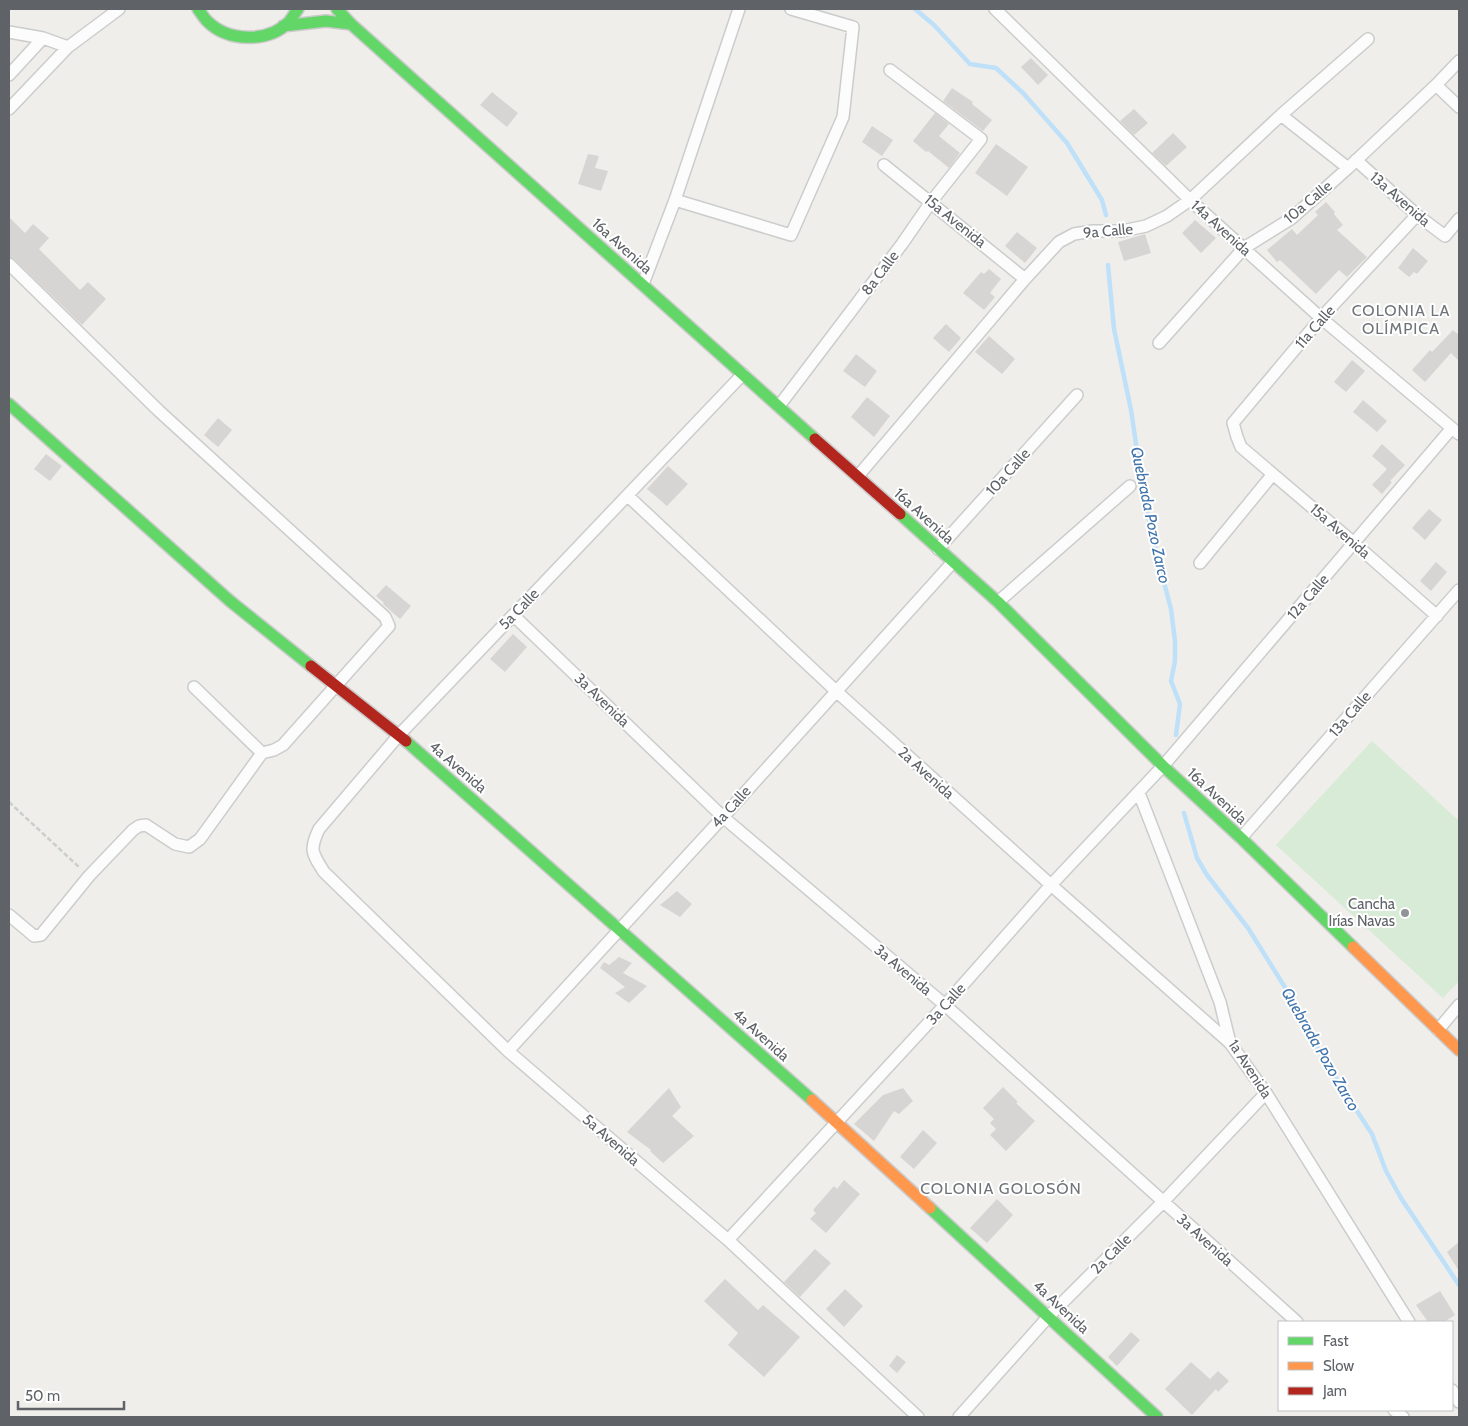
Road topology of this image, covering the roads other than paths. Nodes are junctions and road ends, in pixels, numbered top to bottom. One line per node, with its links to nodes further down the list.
1 (119, 9): 13 (street)
2 (298, 9): 9 (street)
3 (337, 9): 8 (street, 16a Avenida)
4 (739, 9): 23 (street)
5 (791, 9): 23 (street)
6 (995, 9): 24 (street, 14a Avenida)
7 (196, 10): 9 (street)
8 (351, 24): 9 (street); 31 (street, 16a Avenida)
9 (283, 26)
10 (9, 32): 11 (street)
11 (43, 38): 13 (street); 16 (street)
12 (1368, 39): 20 (street, 9a Calle)
13 (68, 47): 19 (street)
14 (1459, 61): 17 (street, 10a Calle)
15 (890, 70): 25 (street, 8a Calle)
16 (9, 75)
17 (1436, 86): 18 (street); 21 (street, 10a Calle)
18 (1459, 107)
19 (9, 109)
20 (1281, 115): 21 (street, 13a Avenida); 24 (street, 9a Calle)
21 (1352, 164): 26 (street, 13a Avenida); 28 (street, 10a Calle)
22 (884, 165): 25 (street, 15a Avenida)
23 (675, 200): 31 (street)
24 (1190, 200): 28 (street, 14a Avenida); 30 (street, 9a Calle)
25 (931, 202): 30 (street, 15a Avenida); 37 (street, 8a Calle)
26 (1417, 215): 27 (street, 13a Avenida); 32 (street, 11a Calle)
27 (1459, 219)
28 (1244, 248): 32 (street, 14a Avenida); 33 (street, 10a Calle)
29 (9, 264): 52 (street)
30 (1025, 279): 41 (street, 9a Calle)
31 (643, 284): 34 (street, 16a Avenida)
32 (1321, 318): 38 (street, 14a Avenida); 39 (street, 11a Calle)
33 (1159, 344)
34 (743, 374): 37 (street, 16a Avenida); 43 (street, 5a Calle)
35 (1077, 395): 45 (street, 10a Calle)
36 (9, 404): 52 (street, 4a Avenida)
37 (779, 406): 41 (street, 16a Avenida)
38 (1455, 431): 44 (street, 12a Calle)
39 (1242, 447): 40 (street, 15a Avenida)
40 (1273, 474): 44 (street, 15a Avenida); 47 (street)
41 (858, 476): 45 (street, 16a Avenida)
42 (1130, 486): 49 (street)
43 (628, 496): 50 (street, 5a Calle); 54 (street, 2a Avenida)
44 (1354, 543): 51 (street, 15a Avenida); 57 (street, 12a Calle)
45 (938, 549): 46 (street, 16a Avenida)
46 (953, 562): 49 (street, 16a Avenida); 54 (street, 4a Calle)
47 (1200, 563)
48 (1459, 590): 51 (street, 13a Calle)
49 (998, 602): 57 (street, 16a Avenida)
50 (513, 615): 55 (street, 5a Calle); 59 (street, 3a Avenida)
51 (1437, 616): 60 (street, 13a Calle)
52 (336, 686): 55 (street, 4a Avenida); 56 (street)
53 (194, 688): 56 (street)
54 (836, 691): 59 (street, 4a Calle); 62 (street, 2a Avenida)
55 (399, 735): 61 (street, 5a Calle); 64 (street, 4a Avenida)
56 (262, 753): 63 (street)
57 (1163, 766): 58 (street, 3a Calle); 60 (street, 16a Avenida)
58 (1139, 793): 62 (street, 3a Calle); 68 (street, 1a Avenida)
59 (723, 817): 64 (street, 4a Calle); 65 (street, 3a Avenida)
60 (1241, 838): 67 (street, 16a Avenida)
61 (313, 855): 70 (street, 5a Avenida)
62 (1051, 885): 65 (street, 3a Calle); 68 (street, 2a Avenida)
63 (9, 914)
64 (619, 929): 70 (street, 4a Calle); 72 (street, 4a Avenida)
65 (945, 1006): 72 (street, 3a Calle); 73 (street, 3a Avenida)
66 (1459, 1006): 67 (street)
67 (1438, 1030): 69 (street, 16a Avenida)
68 (1230, 1043): 71 (street, 1a Avenida)
69 (1459, 1050)
70 (508, 1051): 74 (street, 5a Avenida)
71 (1266, 1093): 73 (street, 2a Calle); 77 (street, 1a Avenida)
72 (838, 1123): 74 (street, 3a Calle); 75 (street, 4a Avenida)
73 (1163, 1202): 75 (street, 2a Calle); 76 (street, 3a Avenida)
74 (728, 1240): 78 (street, 5a Avenida)
75 (1049, 1316): 79 (street, 2a Calle); 80 (street, 4a Avenida)
76 (1296, 1321)
77 (1409, 1321)
78 (918, 1417)
79 (959, 1417)
80 (1157, 1417)

